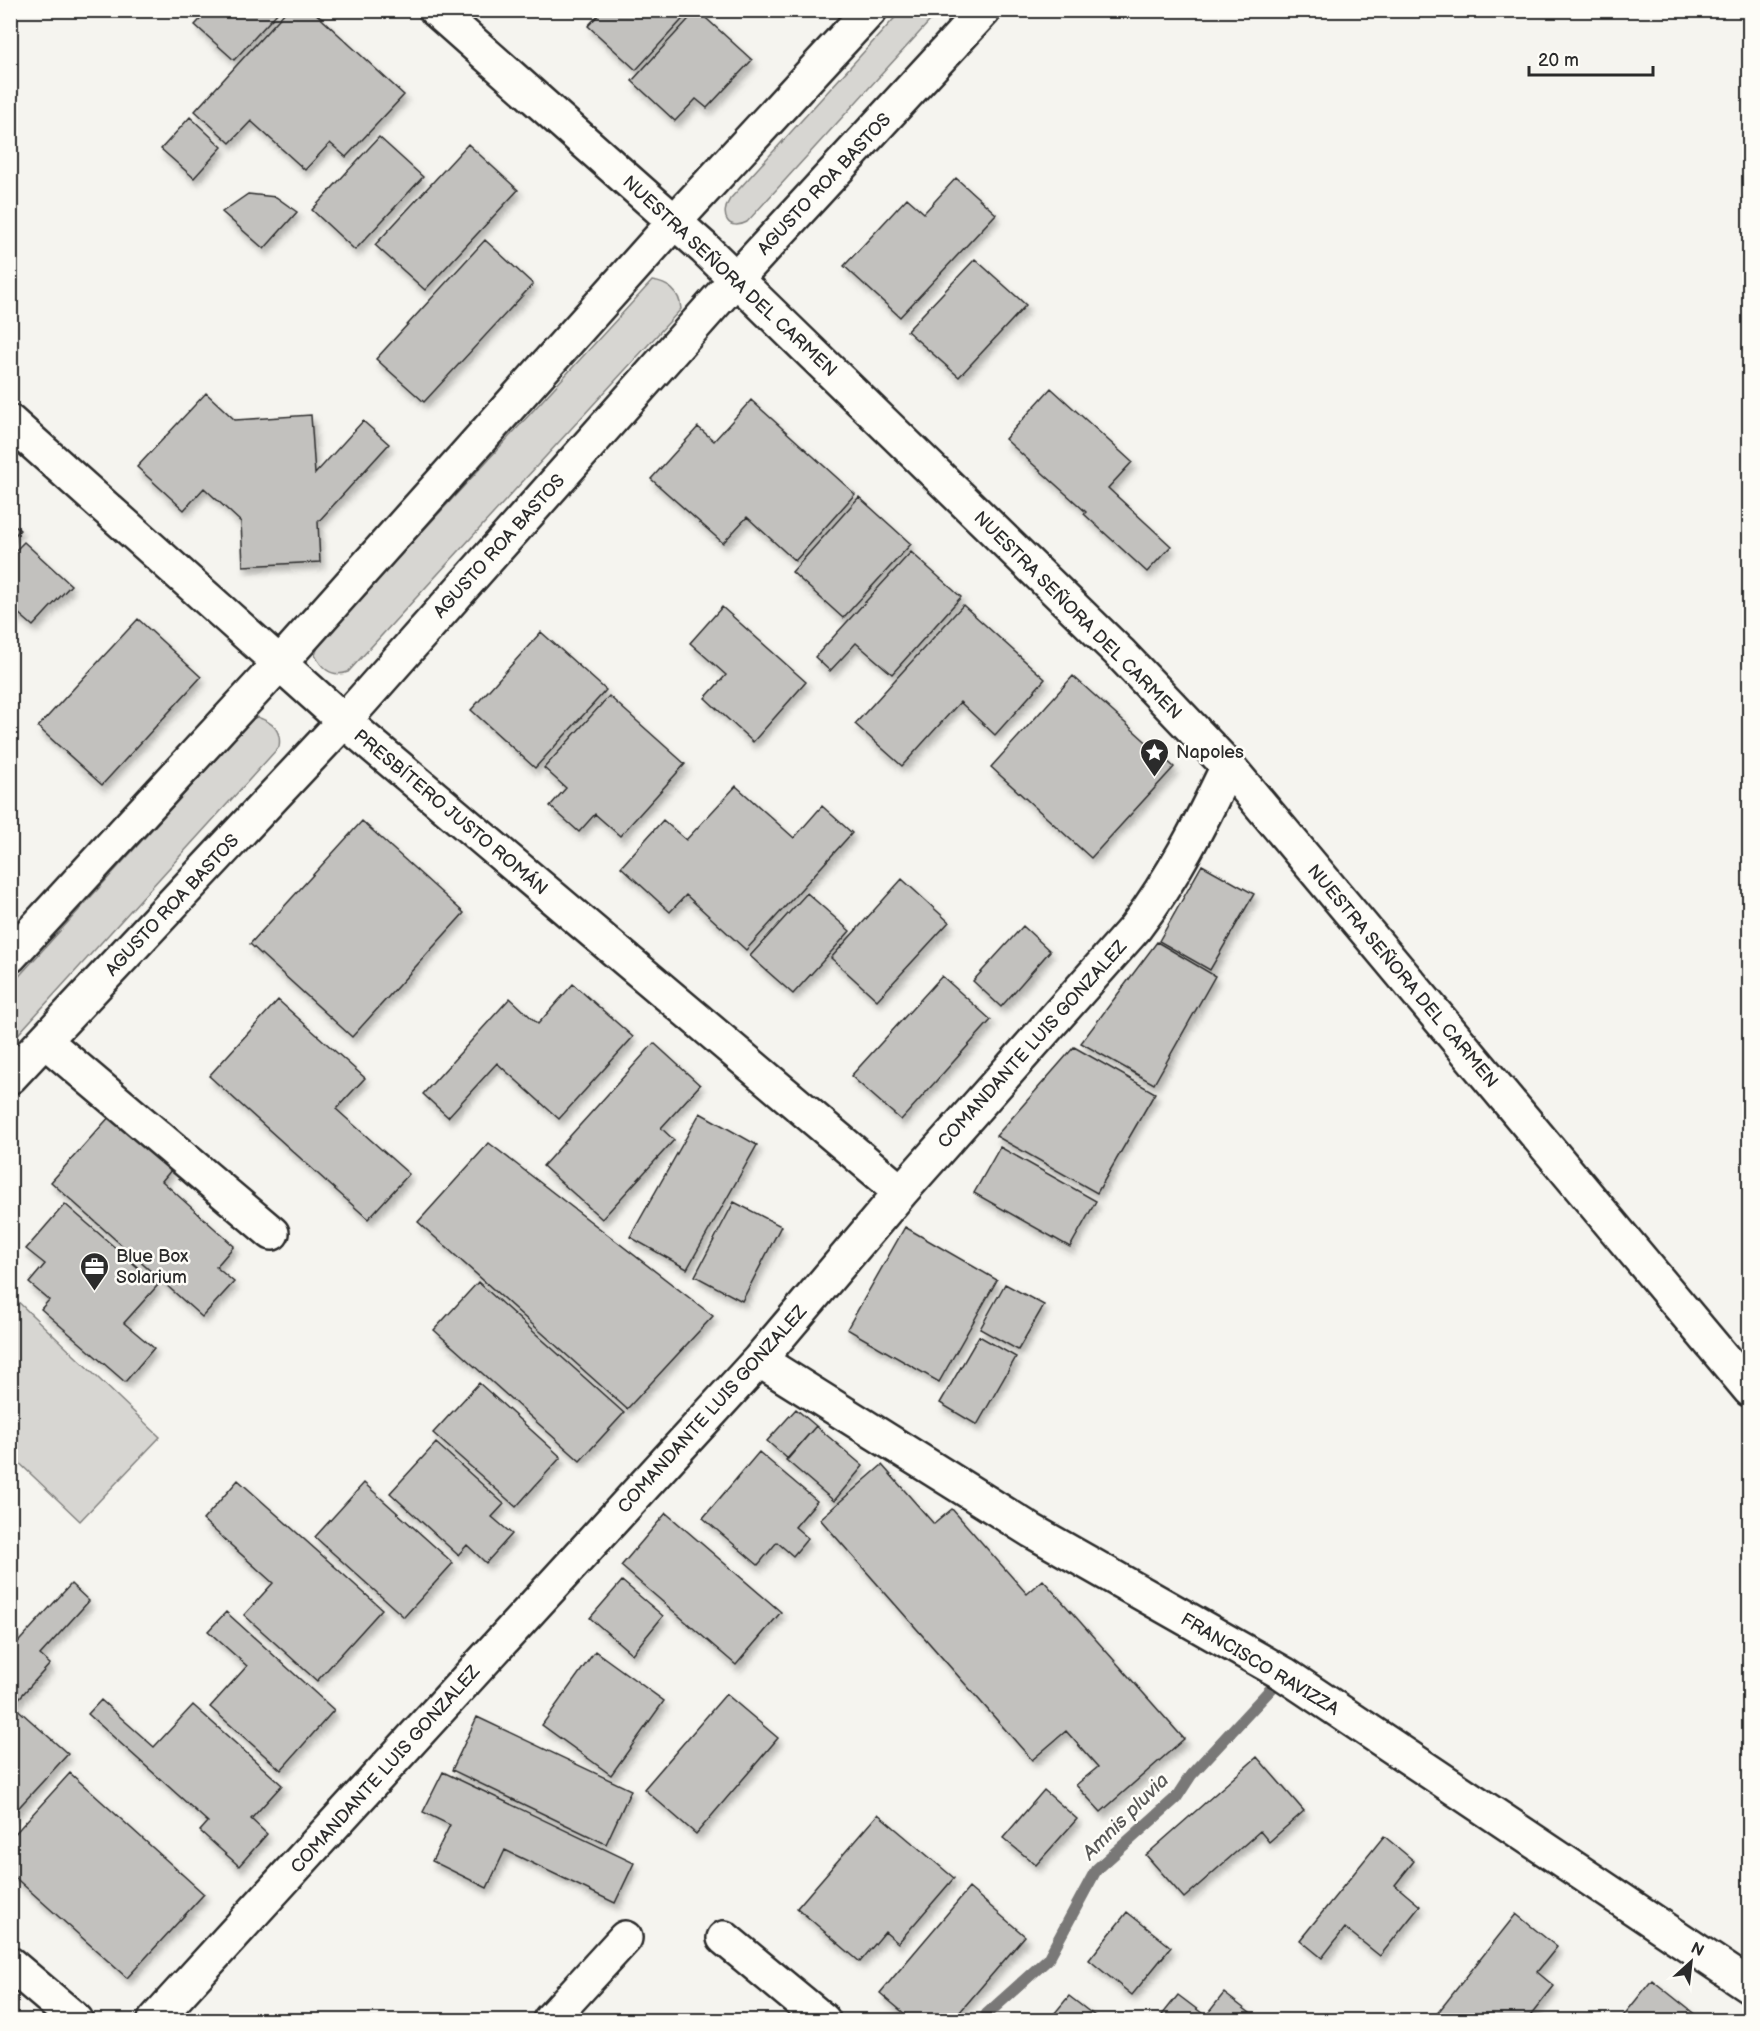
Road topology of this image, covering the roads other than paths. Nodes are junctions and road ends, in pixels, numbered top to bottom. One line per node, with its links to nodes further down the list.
1 (436, 10): 4 (street, NUESTRA SEÑORA DEL CARMEN)
2 (870, 10): 4 (street)
3 (984, 10): 5 (street, AGUSTO ROA BASTOS)
4 (675, 221): 5 (street, NUESTRA SEÑORA DEL CARMEN); 7 (street)
5 (736, 279): 8 (street, AGUSTO ROA BASTOS); 9 (street, NUESTRA SEÑORA DEL CARMEN)
6 (10, 422): 7 (street, PRESBÍTERO JUSTO ROMÁN)
7 (280, 663): 8 (street, PRESBÍTERO JUSTO ROMÁN); 10 (street)
8 (344, 721): 11 (street, AGUSTO ROA BASTOS); 13 (street, PRESBÍTERO JUSTO ROMÁN)
9 (1228, 766): 13 (street, COMANDANTE LUIS GONZALEZ); 16 (street, NUESTRA SEÑORA DEL CARMEN)
10 (10, 956)
11 (45, 1041): 12 (street, AGUSTO ROA BASTOS); 14 (street)
12 (10, 1077)
13 (901, 1191): 15 (street, COMANDANTE LUIS GONZALEZ)
14 (272, 1233)
15 (759, 1360): 20 (street, FRANCISCO RAVIZZA); 22 (street, COMANDANTE LUIS GONZALEZ)
16 (1749, 1390)
17 (625, 1938): 23 (street)
18 (724, 1938): 24 (street)
19 (10, 1964): 21 (street)
20 (1749, 1986)
21 (76, 2020)
22 (155, 2020)
23 (550, 2020)
24 (823, 2020)

